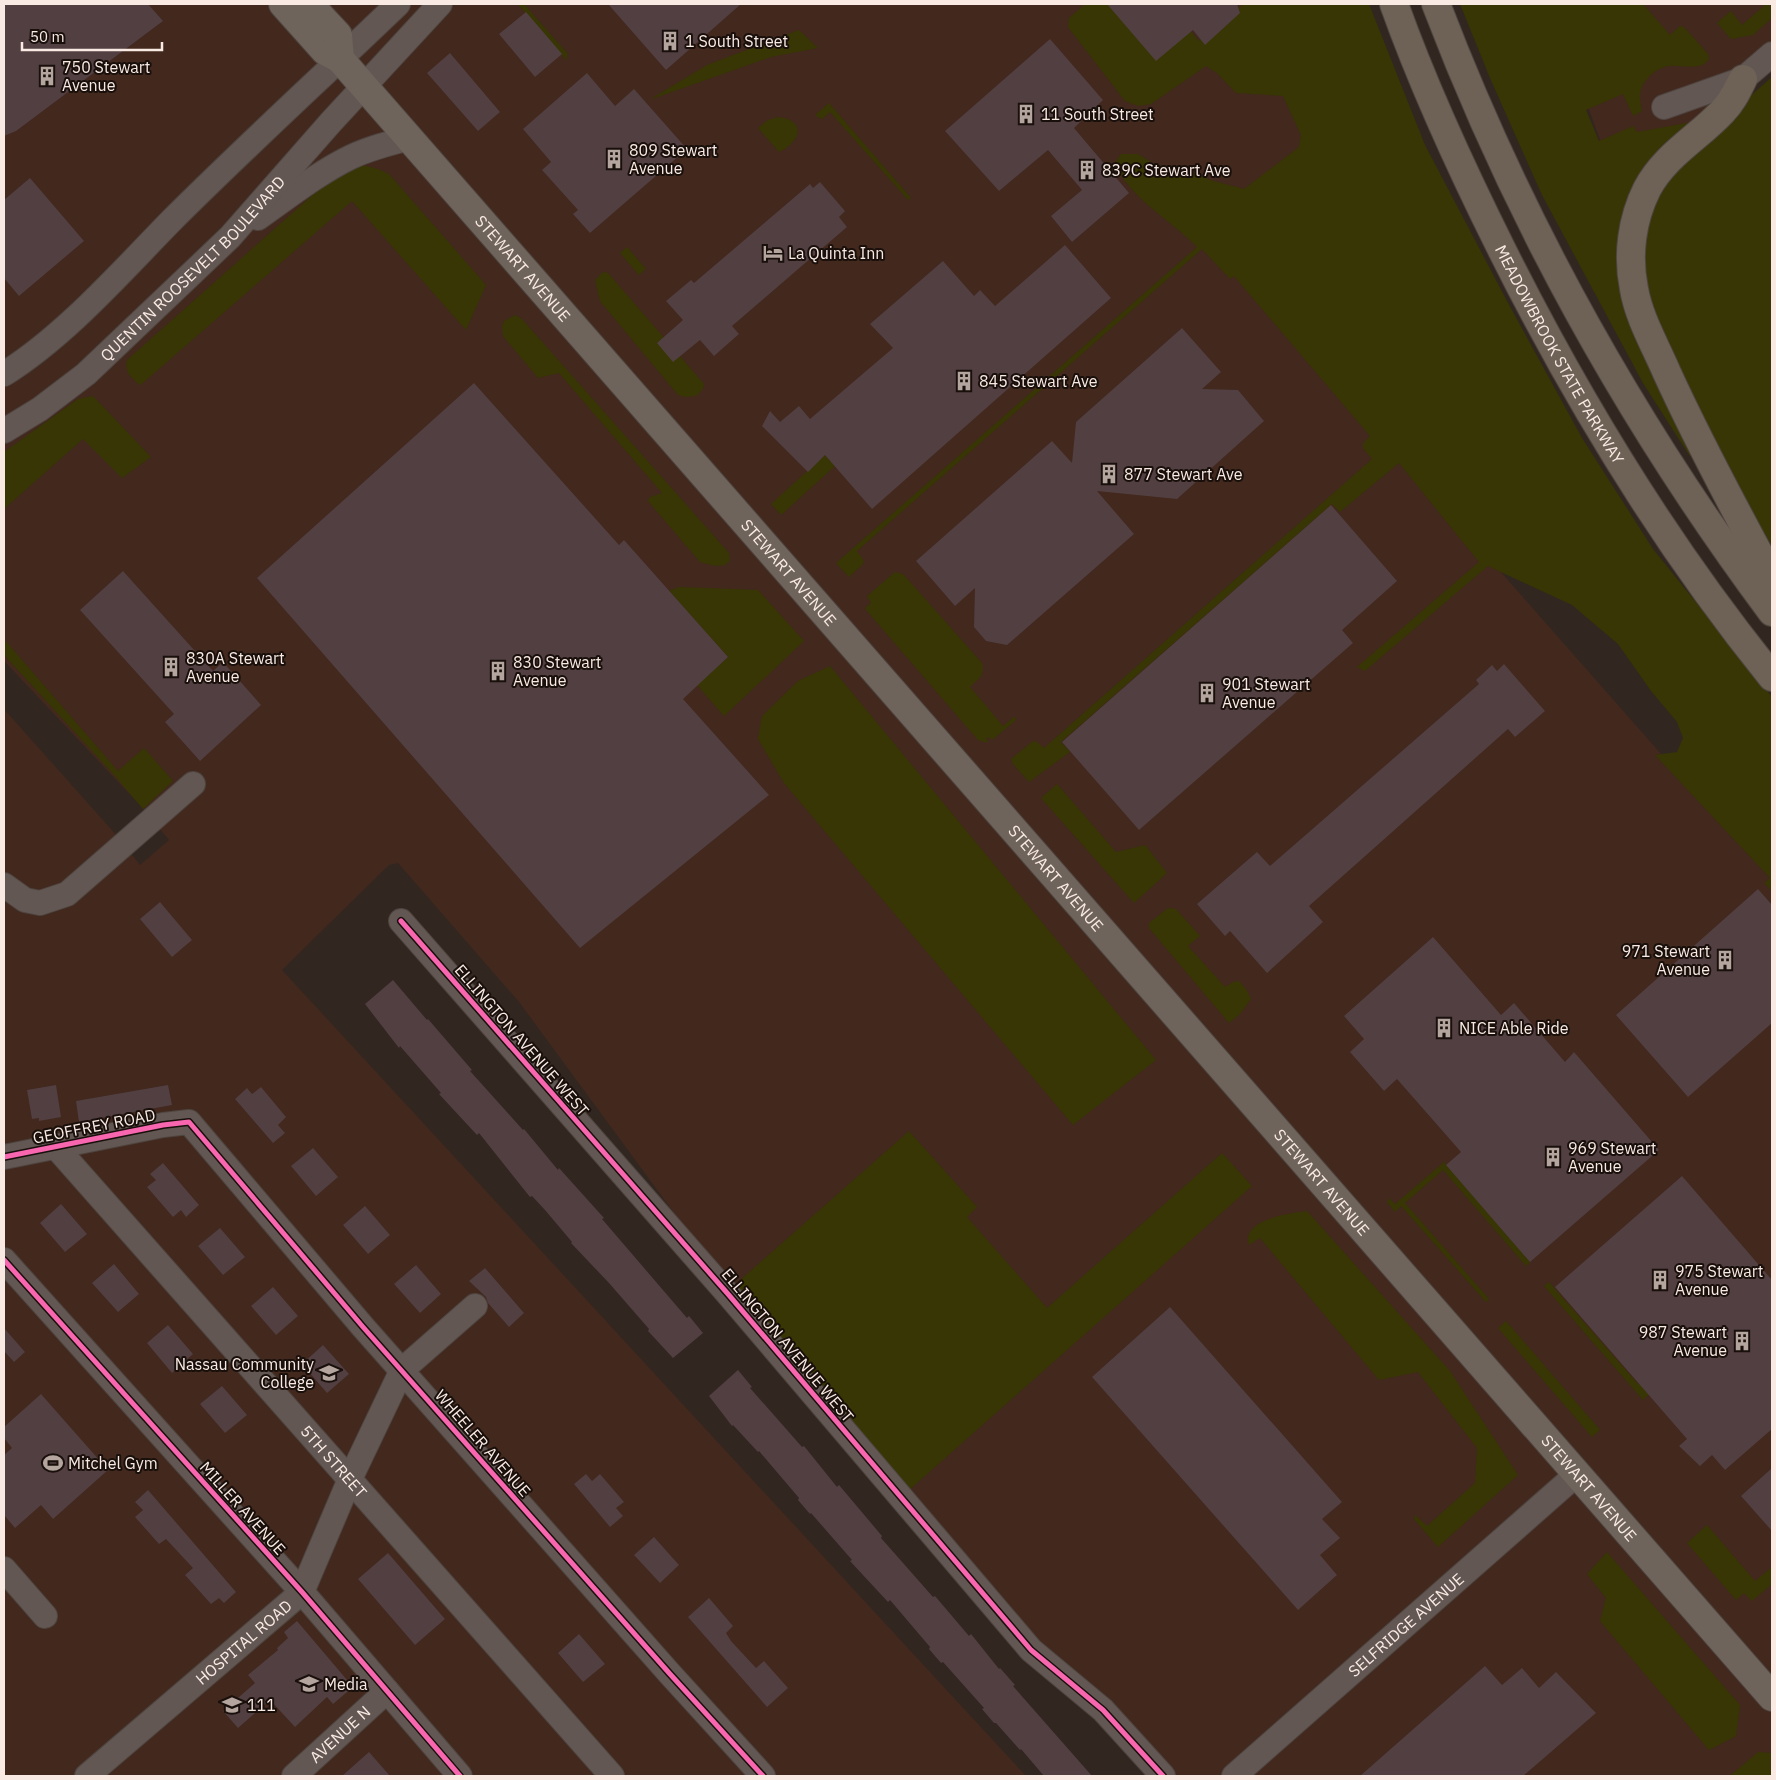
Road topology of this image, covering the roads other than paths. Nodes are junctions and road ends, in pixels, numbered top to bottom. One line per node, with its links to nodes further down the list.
1 (283, 4): 8 (main road, STEWART AVENUE)
2 (309, 4): 8 (main road)
3 (398, 4): 8 (street)
4 (440, 4): 10 (street, QUENTIN ROOSEVELT BOULEVARD)
5 (1394, 4): 18 (highway, MEADOWBROOK STATE PARKWAY)
6 (1436, 4): 17 (highway)
7 (1772, 54): 9 (street)
8 (340, 59): 10 (main road, STEWART AVENUE); 14 (street)
9 (1743, 79): 11 (street); 16 (highway)
10 (365, 86): 12 (main road, STEWART AVENUE); 13 (street, QUENTIN ROOSEVELT BOULEVARD)
11 (1664, 106)
12 (410, 138): 13 (street); 28 (main road, STEWART AVENUE)
13 (230, 237): 15 (street, QUENTIN ROOSEVELT BOULEVARD)
14 (4, 374)
15 (4, 432)
16 (1772, 578)
17 (1772, 612)
18 (1772, 677)
19 (194, 784): 20 (street)
20 (4, 885)
21 (401, 921): 40 (street, ELLINGTON AVENUE WEST)
22 (189, 1122): 23 (street, GEOFFREY ROAD); 27 (street, WHEELER AVENUE)
23 (55, 1146): 24 (street, GEOFFREY ROAD); 29 (street, 5TH STREET)
24 (4, 1157)
25 (4, 1260): 31 (street, MILLER AVENUE)
26 (475, 1306): 27 (street, HOSPITAL ROAD)
27 (402, 1370): 29 (street, HOSPITAL ROAD); 39 (street, WHEELER AVENUE)
28 (1577, 1474): 34 (main road, STEWART AVENUE); 41 (street, SELFRIDGE AVENUE)
29 (350, 1480): 31 (street, HOSPITAL ROAD); 38 (street, 5TH STREET)
30 (4, 1569): 32 (street)
31 (302, 1592): 33 (street, MILLER AVENUE); 35 (street, HOSPITAL ROAD)
32 (45, 1616)
33 (387, 1691): 36 (street, AVENUE N); 37 (street, MILLER AVENUE)
34 (1772, 1697)
35 (87, 1776)
36 (294, 1776)
37 (460, 1776)
38 (612, 1776)
39 (763, 1776)
40 (1164, 1776)
41 (1234, 1776)

